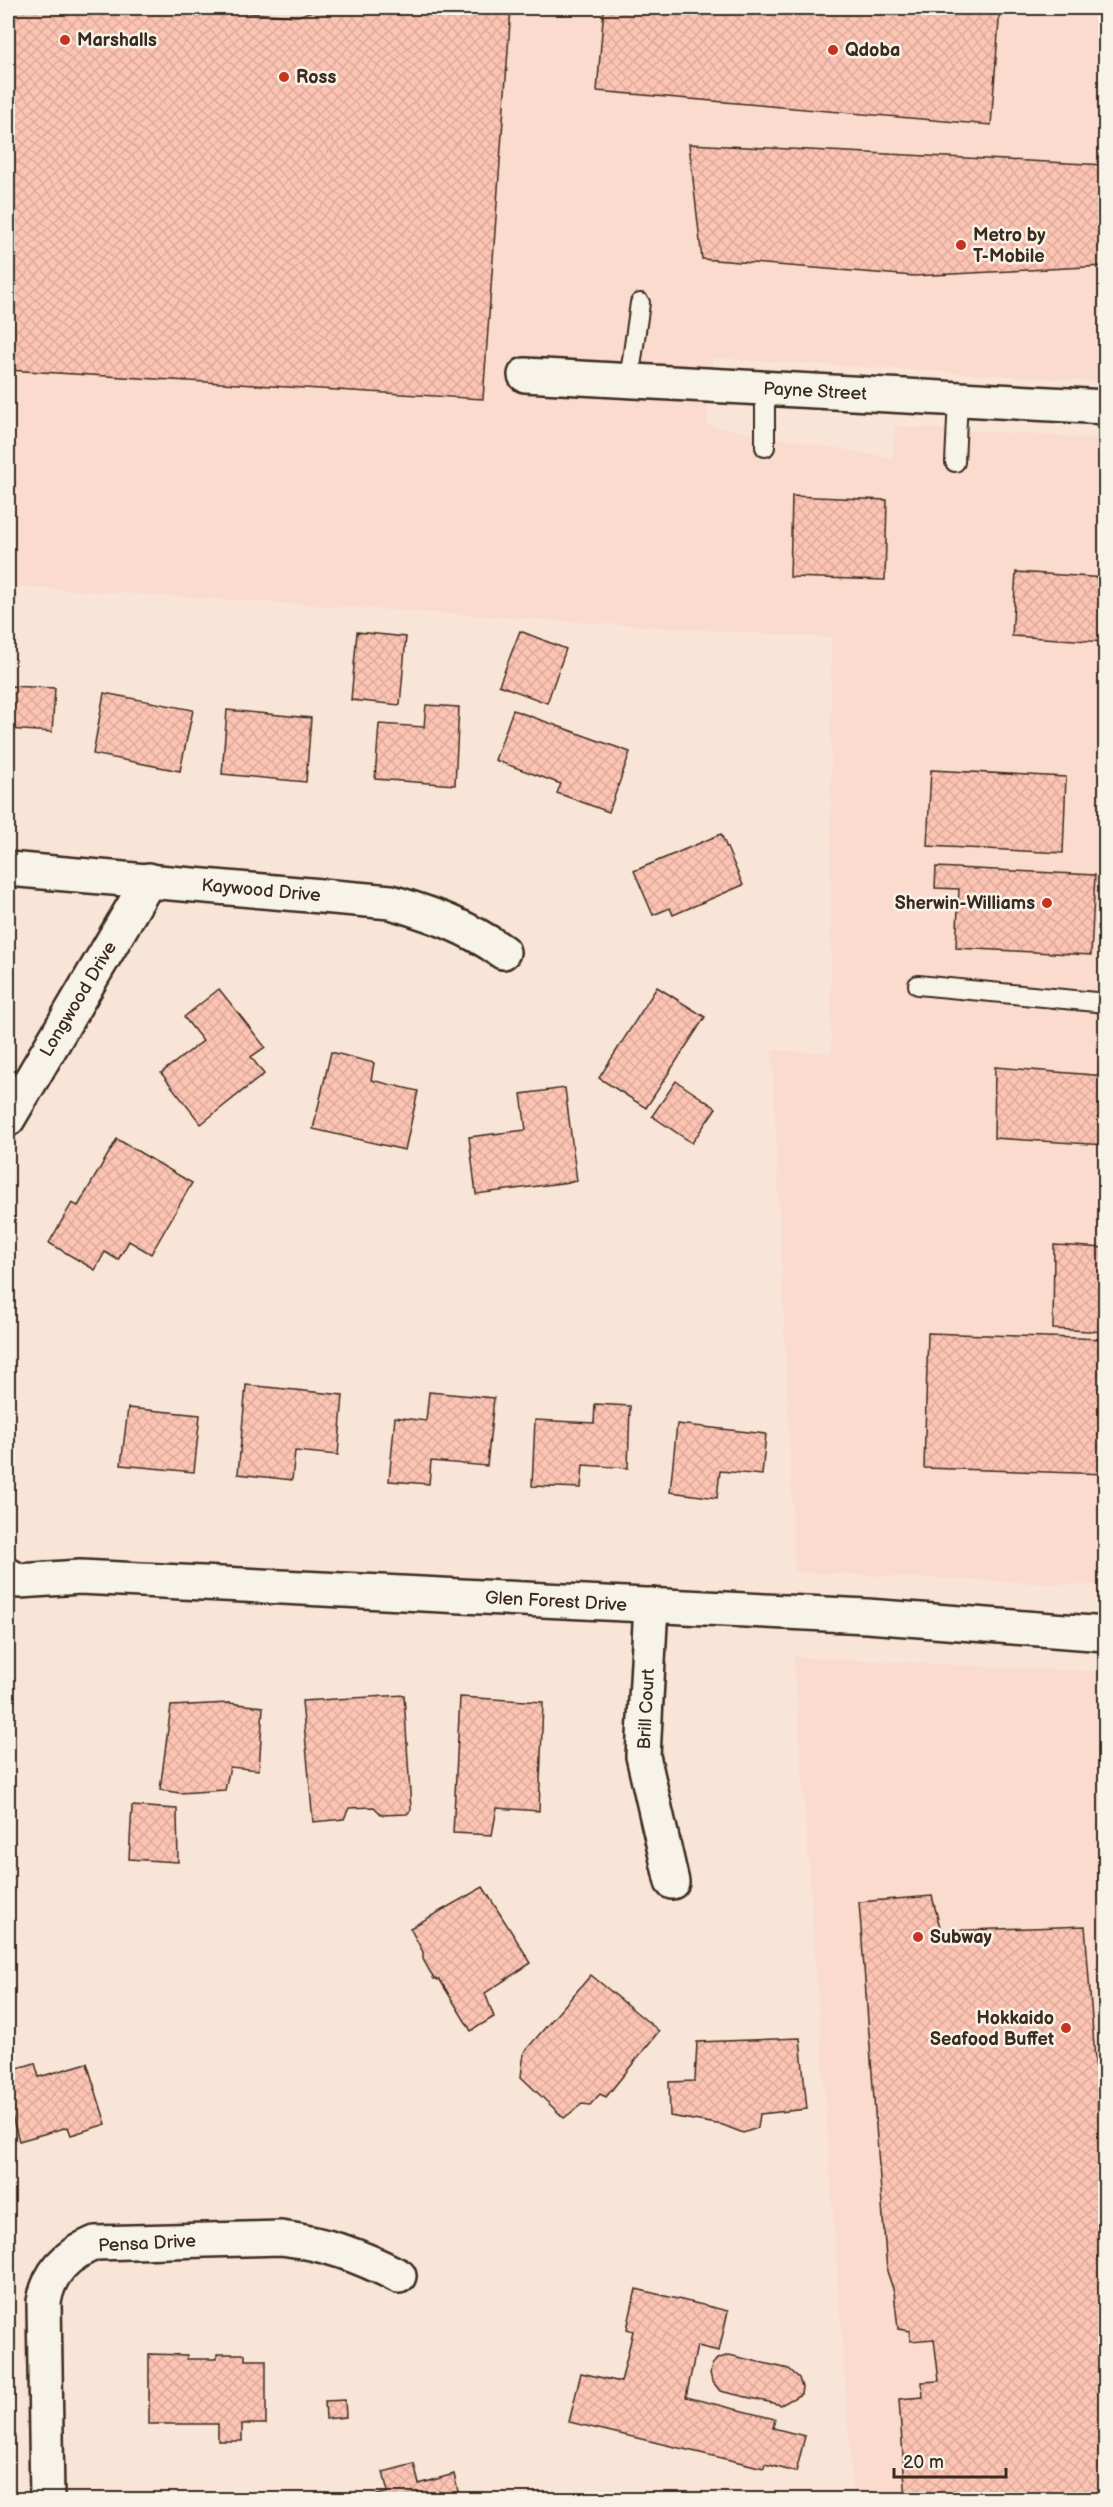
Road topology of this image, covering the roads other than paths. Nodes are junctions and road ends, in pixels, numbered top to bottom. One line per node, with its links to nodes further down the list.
1 (639, 303): 3 (lane)
2 (525, 375): 3 (street, Payne Street)
3 (629, 381): 4 (street, Payne Street)
4 (765, 388): 5 (street, Payne Street); 7 (lane)
5 (958, 399): 6 (street, Payne Street); 8 (lane)
6 (1106, 407)
7 (765, 447)
8 (955, 462)
9 (8, 868): 10 (street, Kaywood Drive)
10 (150, 880): 11 (street, Kaywood Drive); 14 (street, Longwood Drive)
11 (503, 952)
12 (918, 985): 13 (lane)
13 (1106, 1003)
14 (8, 1119)
15 (11, 1580): 16 (street, Glen Forest Drive)
16 (651, 1605): 17 (street, Glen Forest Drive); 18 (street, Brill Court)
17 (1106, 1634)
18 (672, 1882)
19 (399, 2276): 20 (street, Pensa Drive)
20 (47, 2499)

